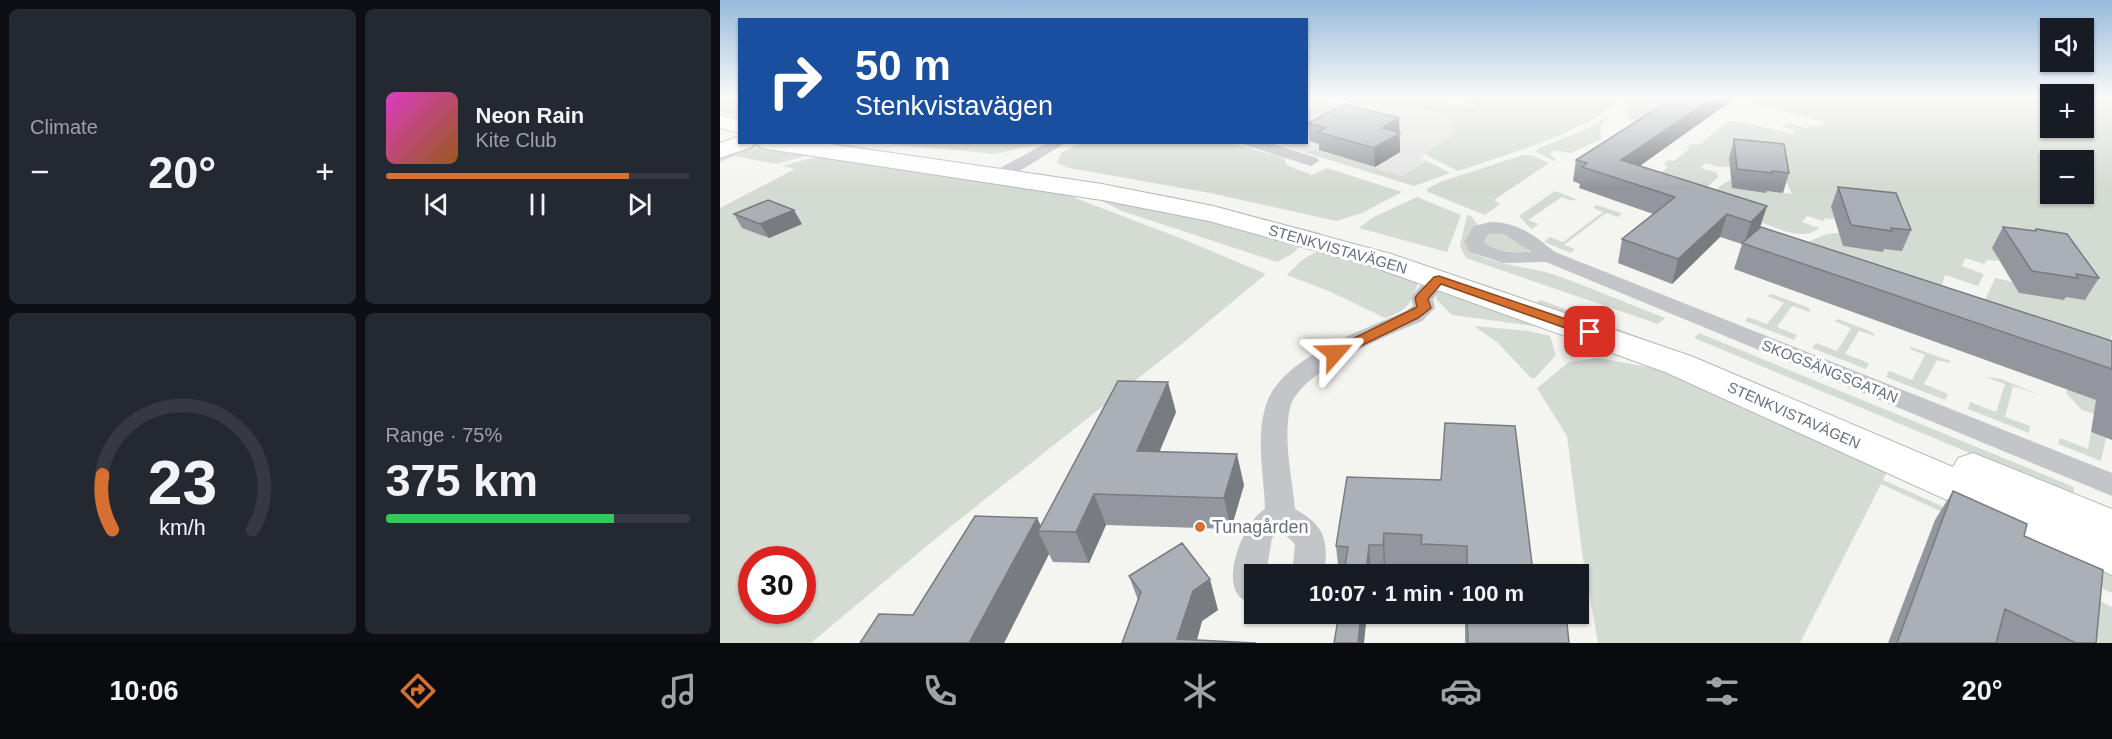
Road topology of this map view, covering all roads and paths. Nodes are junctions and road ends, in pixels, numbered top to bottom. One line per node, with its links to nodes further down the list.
1 (720, 130): 2 (main road)
2 (738, 136)
3 (738, 136): 4 (main road)
4 (720, 143)
5 (739, 144): 10 (main road)
6 (783, 144): 12 (main road, STENKVISTAVÄGEN)
7 (830, 144): 12 (main road, STENKVISTAVÄGEN)
8 (1056, 144): 12 (street)
9 (1256, 144): 11 (street)
10 (720, 151)
11 (1311, 161)
12 (1006, 172): 14 (main road, STENKVISTAVÄGEN)
13 (1548, 256): 15 (street, SKOGSÄNGSGATAN)
14 (1446, 273): 16 (street); 17 (main road, STENKVISTAVÄGEN); 18 (main road, STENKVISTAVÄGEN)
15 (2112, 485)
16 (1280, 515): 19 (street); 20 (street)
17 (2112, 529)
18 (2112, 555)
19 (1251, 564)
20 (1309, 564)

